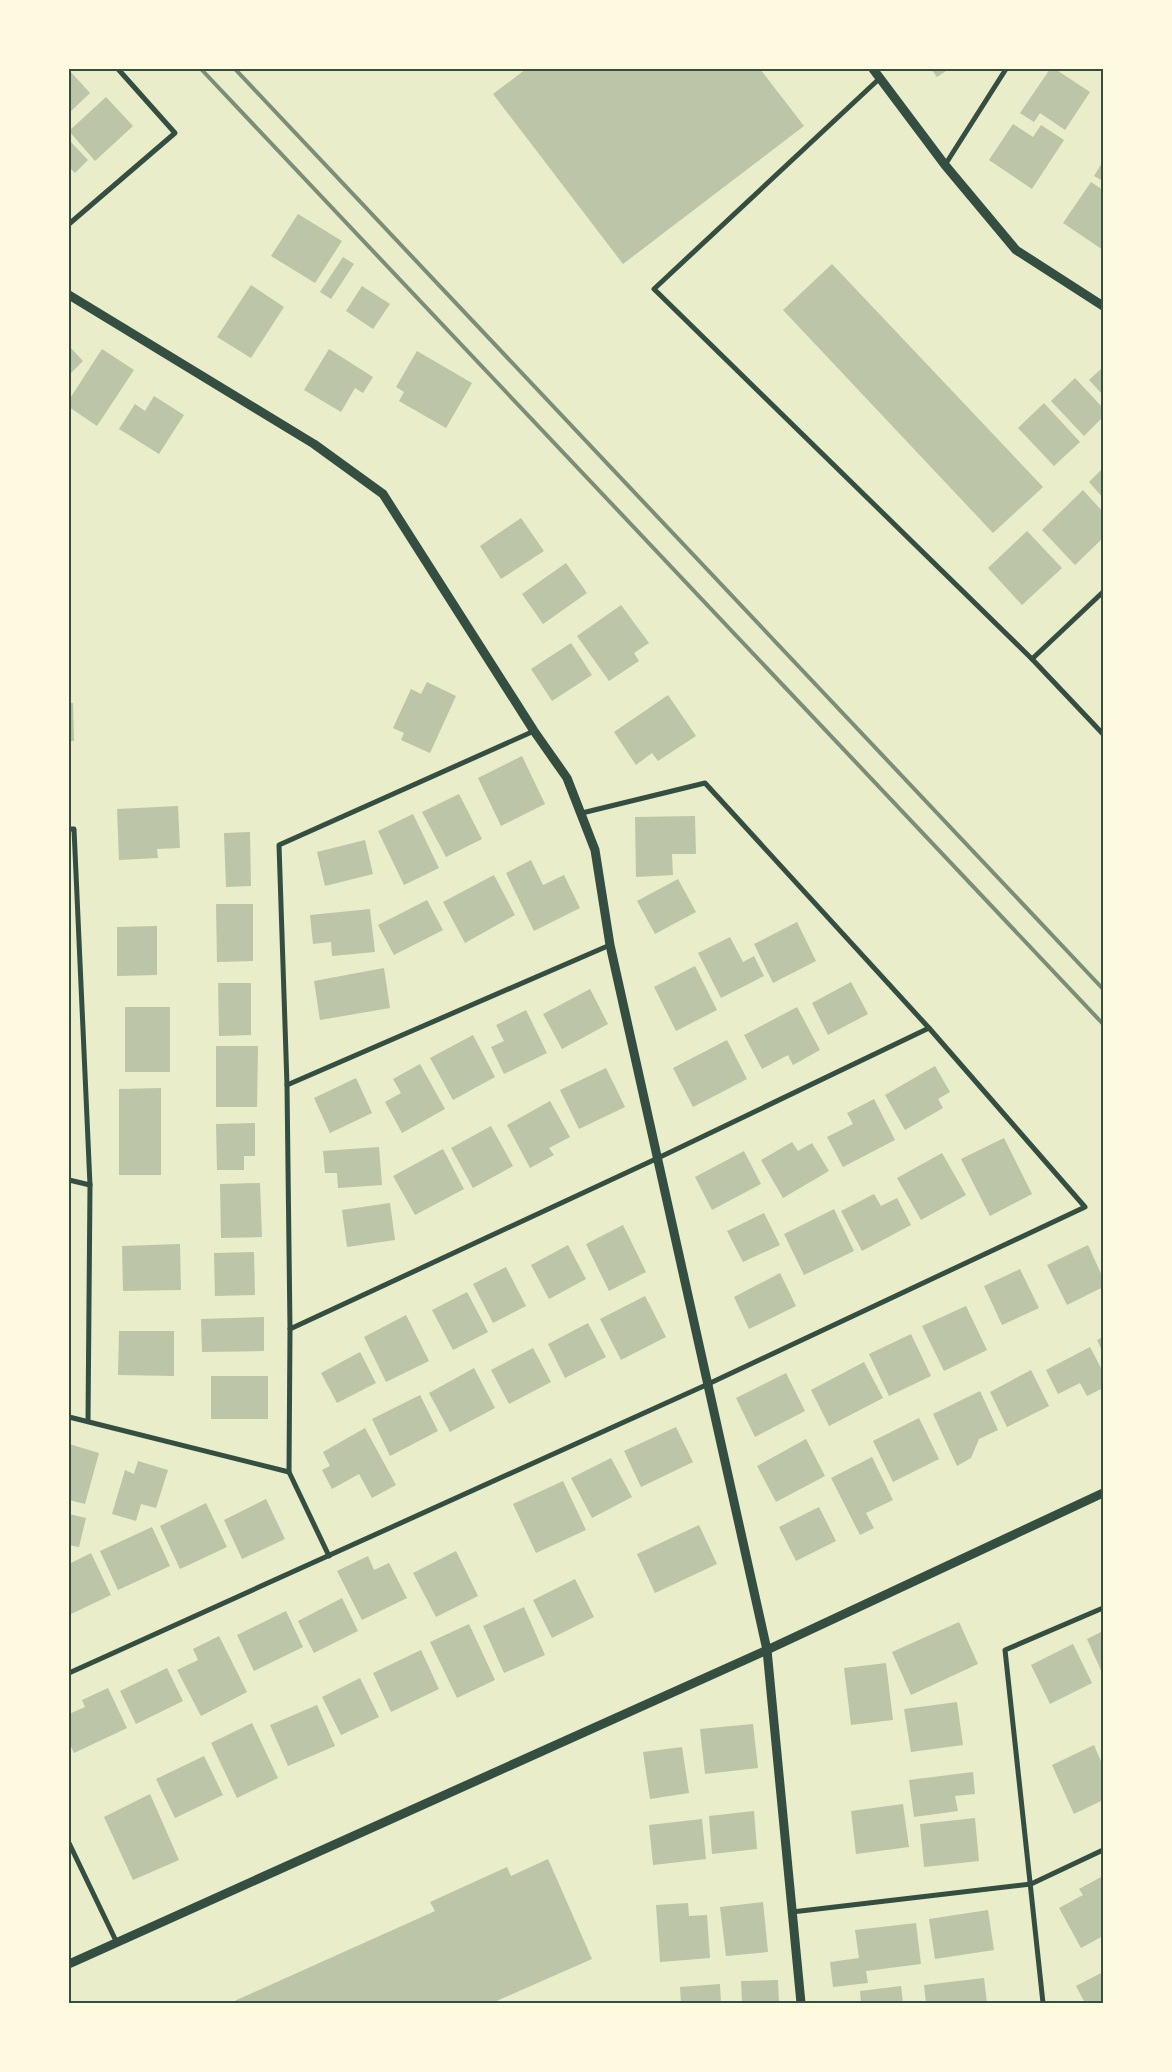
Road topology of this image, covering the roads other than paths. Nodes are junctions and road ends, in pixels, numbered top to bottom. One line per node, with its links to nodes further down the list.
1 (118, 69): 6 (street)
2 (873, 69): 4 (street)
3 (1006, 69): 5 (street)
4 (880, 78): 5 (street); 10 (street)
5 (945, 165): 8 (street)
6 (69, 224)
7 (69, 295): 11 (street)
8 (1103, 306)
9 (1103, 592): 10 (street)
10 (1032, 659): 12 (street)
11 (534, 731): 13 (street); 17 (street)
12 (1103, 734)
13 (582, 813): 15 (street); 16 (street)
14 (69, 829): 20 (street)
15 (610, 945): 17 (street); 18 (street)
16 (929, 1028): 18 (street); 22 (street)
17 (287, 1085): 21 (street)
18 (658, 1158): 21 (street); 22 (street)
19 (69, 1180): 20 (street)
20 (90, 1185): 24 (street)
21 (290, 1329): 25 (street)
22 (706, 1385): 27 (street); 29 (street)
23 (69, 1417): 24 (street)
24 (88, 1421): 25 (street)
25 (289, 1472): 27 (street)
26 (1103, 1493): 29 (street)
27 (329, 1556): 30 (street)
28 (1103, 1608): 33 (street)
29 (767, 1650): 34 (street); 35 (street)
30 (69, 1674)
31 (69, 1842): 35 (street)
32 (1103, 1850): 33 (street)
33 (1031, 1884): 34 (street); 38 (street)
34 (792, 1912): 37 (street)
35 (117, 1943): 36 (street)
36 (69, 1964)
37 (802, 2003)
38 (1043, 2003)

